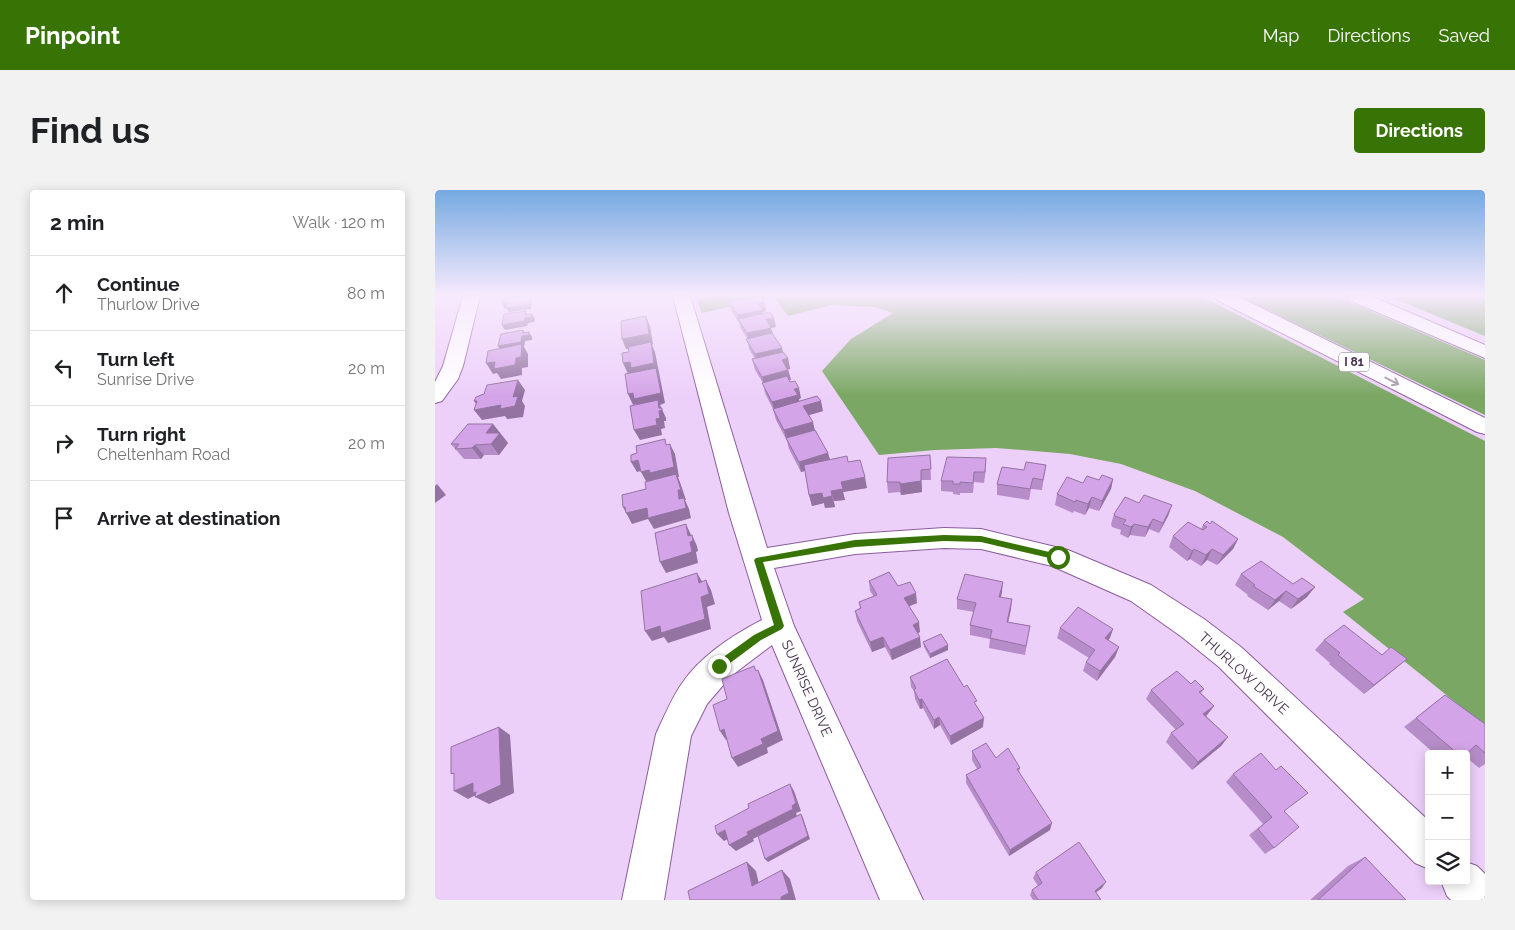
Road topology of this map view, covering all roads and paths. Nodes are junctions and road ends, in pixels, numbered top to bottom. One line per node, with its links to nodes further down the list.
1 (463, 329): 6 (main road)
2 (690, 329): 8 (main road, SUNRISE DRIVE)
3 (1289, 329): 7 (main road, I 81, one-way to 7)
4 (1432, 329): 5 (main road)
5 (1485, 352)
6 (435, 397)
7 (1485, 427)
8 (759, 560): 9 (main road, SUNRISE DRIVE); 10 (main road, THURLOW DRIVE)
9 (779, 626): 12 (main road); 13 (main road, SUNRISE DRIVE)
10 (1425, 845)
11 (1466, 885): 14 (main road)
12 (643, 900)
13 (902, 900)
14 (1481, 900)

